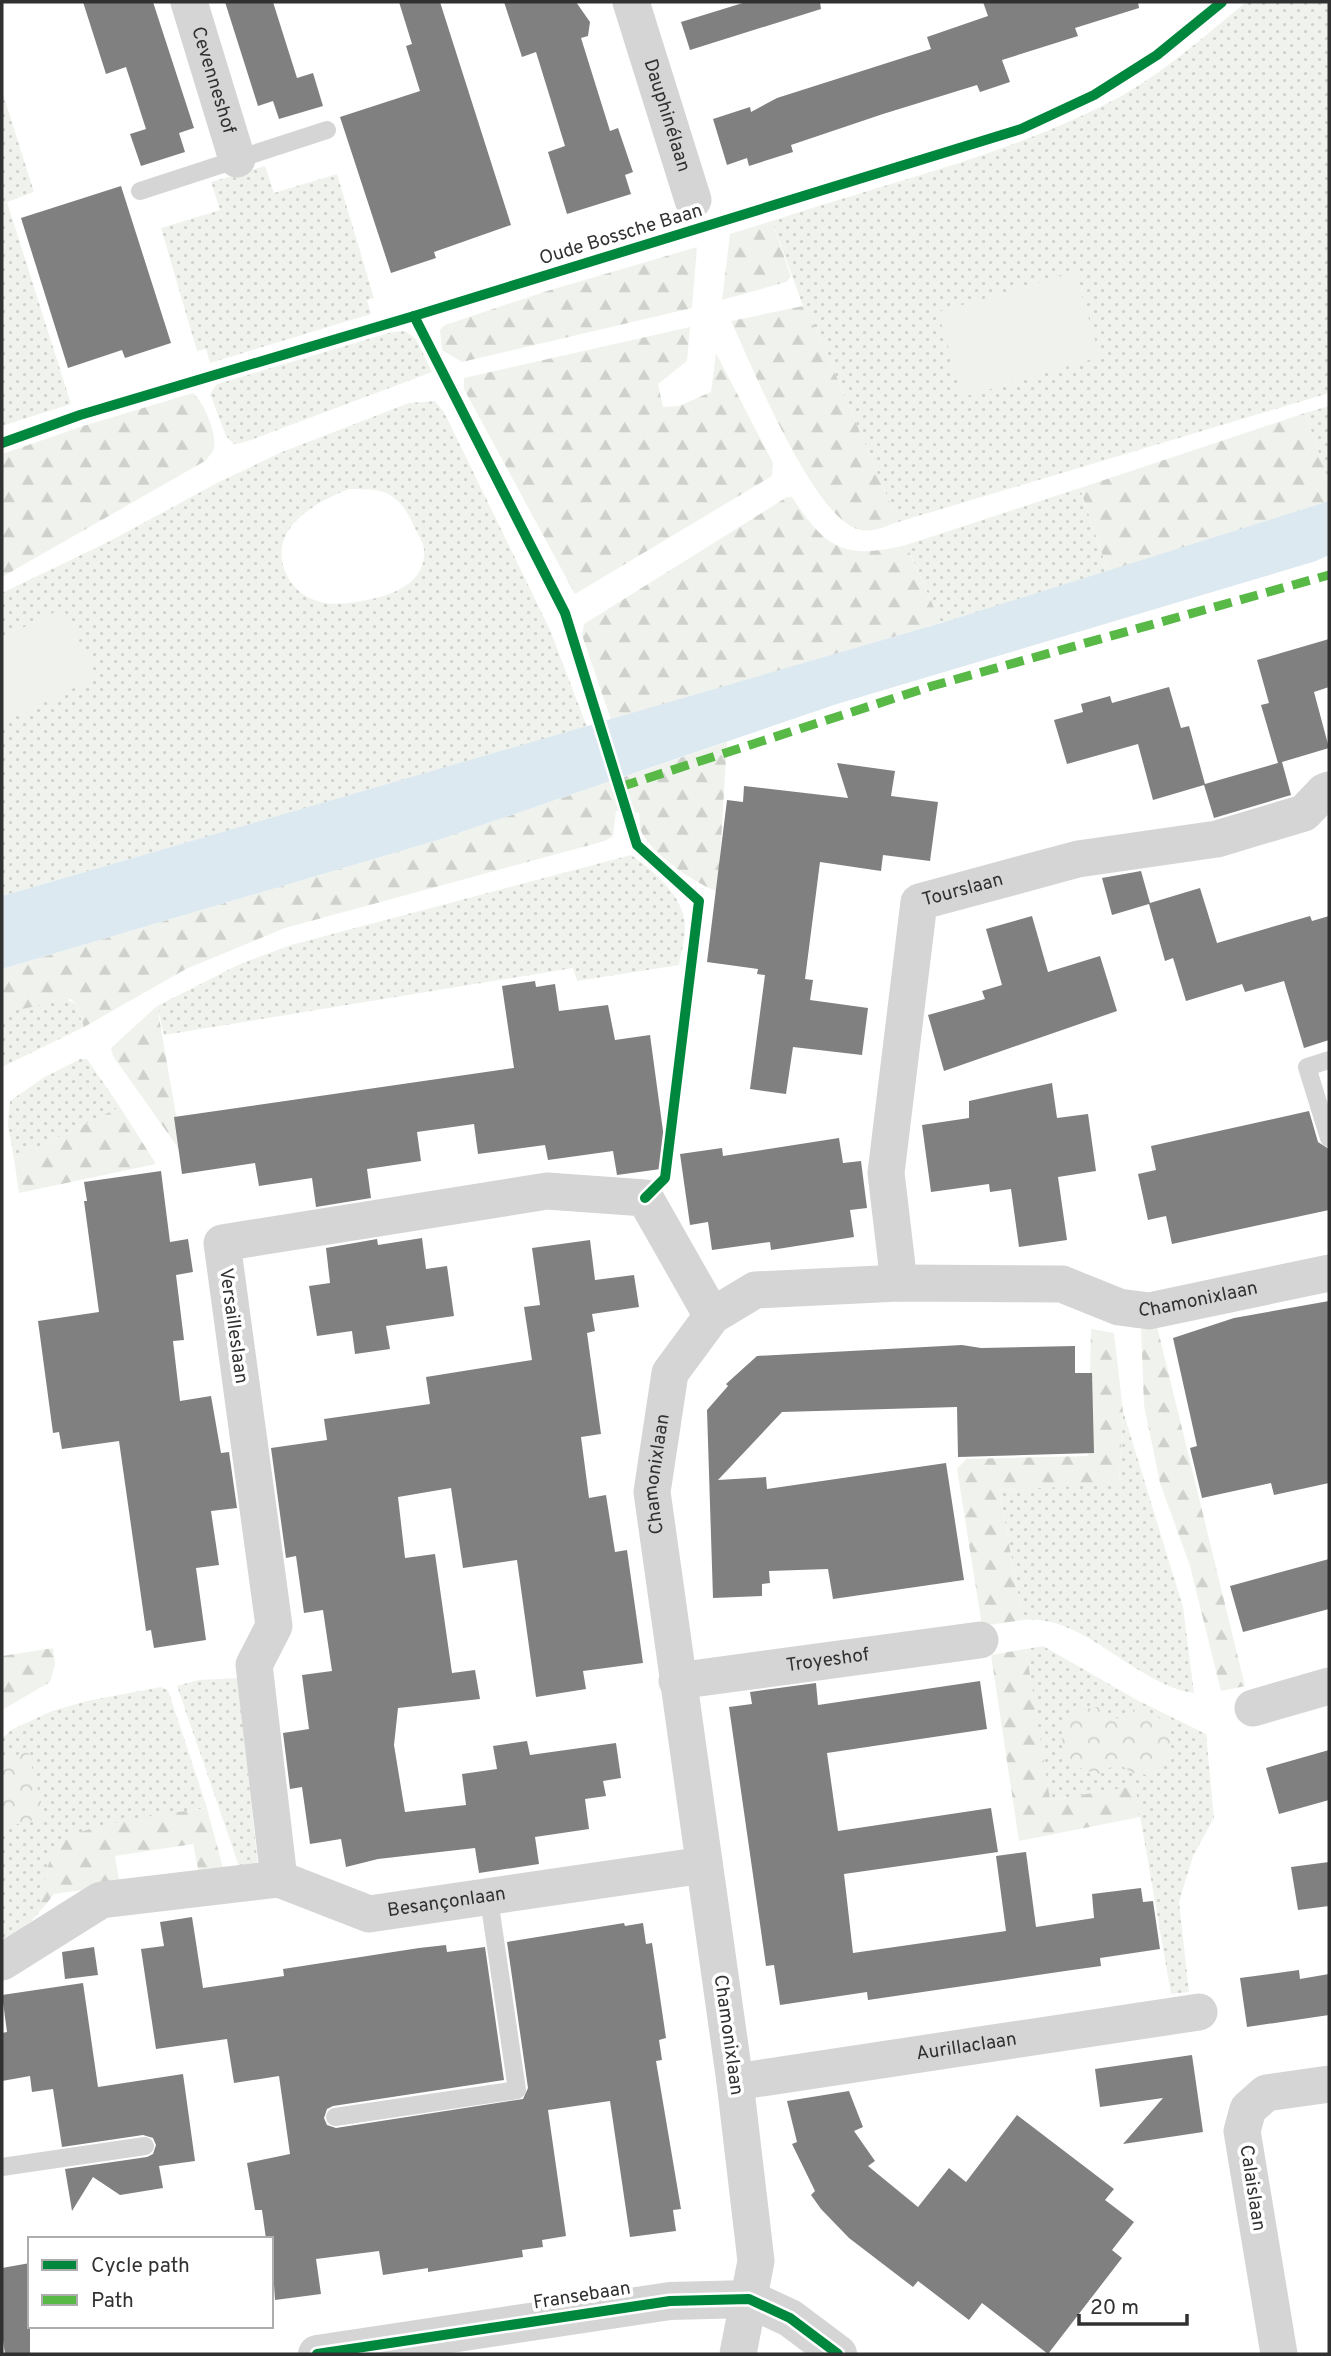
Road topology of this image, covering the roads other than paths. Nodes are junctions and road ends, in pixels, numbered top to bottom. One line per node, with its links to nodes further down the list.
1 (189, 2): 4 (street, Cevenneshof)
2 (631, 2): 6 (street, Dauphinélaan)
3 (327, 130): 4 (lane, Cevenneshof)
4 (237, 159): 5 (lane, Cevenneshof)
5 (140, 191)
6 (693, 200)
7 (1329, 790): 11 (street, Tourslaan)
8 (1329, 1060): 9 (lane)
9 (1329, 1138)
10 (1329, 1273): 11 (street, Chamonixlaan)
11 (899, 1283): 12 (street, Chamonixlaan)
12 (712, 1315): 14 (street, Chamonixlaan); 18 (street, Versailleslaan)
13 (980, 1640): 14 (street, Troyeshof)
14 (677, 1681): 17 (street, Chamonixlaan)
15 (1329, 1686): 16 (street)
16 (1253, 1708)
17 (704, 1865): 19 (street, Besançonlaan); 22 (street, Chamonixlaan)
18 (279, 1879): 19 (street, Besançonlaan); 20 (street, Besançonlaan)
19 (489, 1899): 24 (lane)
20 (2, 1962)
21 (1199, 2012): 22 (street, Aurillaclaan)
22 (735, 2082): 27 (street, Chamonixlaan)
23 (1329, 2084): 31 (street, Calaislaan)
24 (335, 2117)
25 (145, 2146): 26 (lane)
26 (2, 2167)
27 (749, 2299): 28 (street, Fransebaan); 29 (street, Chamonixlaan); 30 (street, Fransebaan)
28 (317, 2354)
29 (738, 2354)
30 (838, 2354)
31 (1279, 2354)

